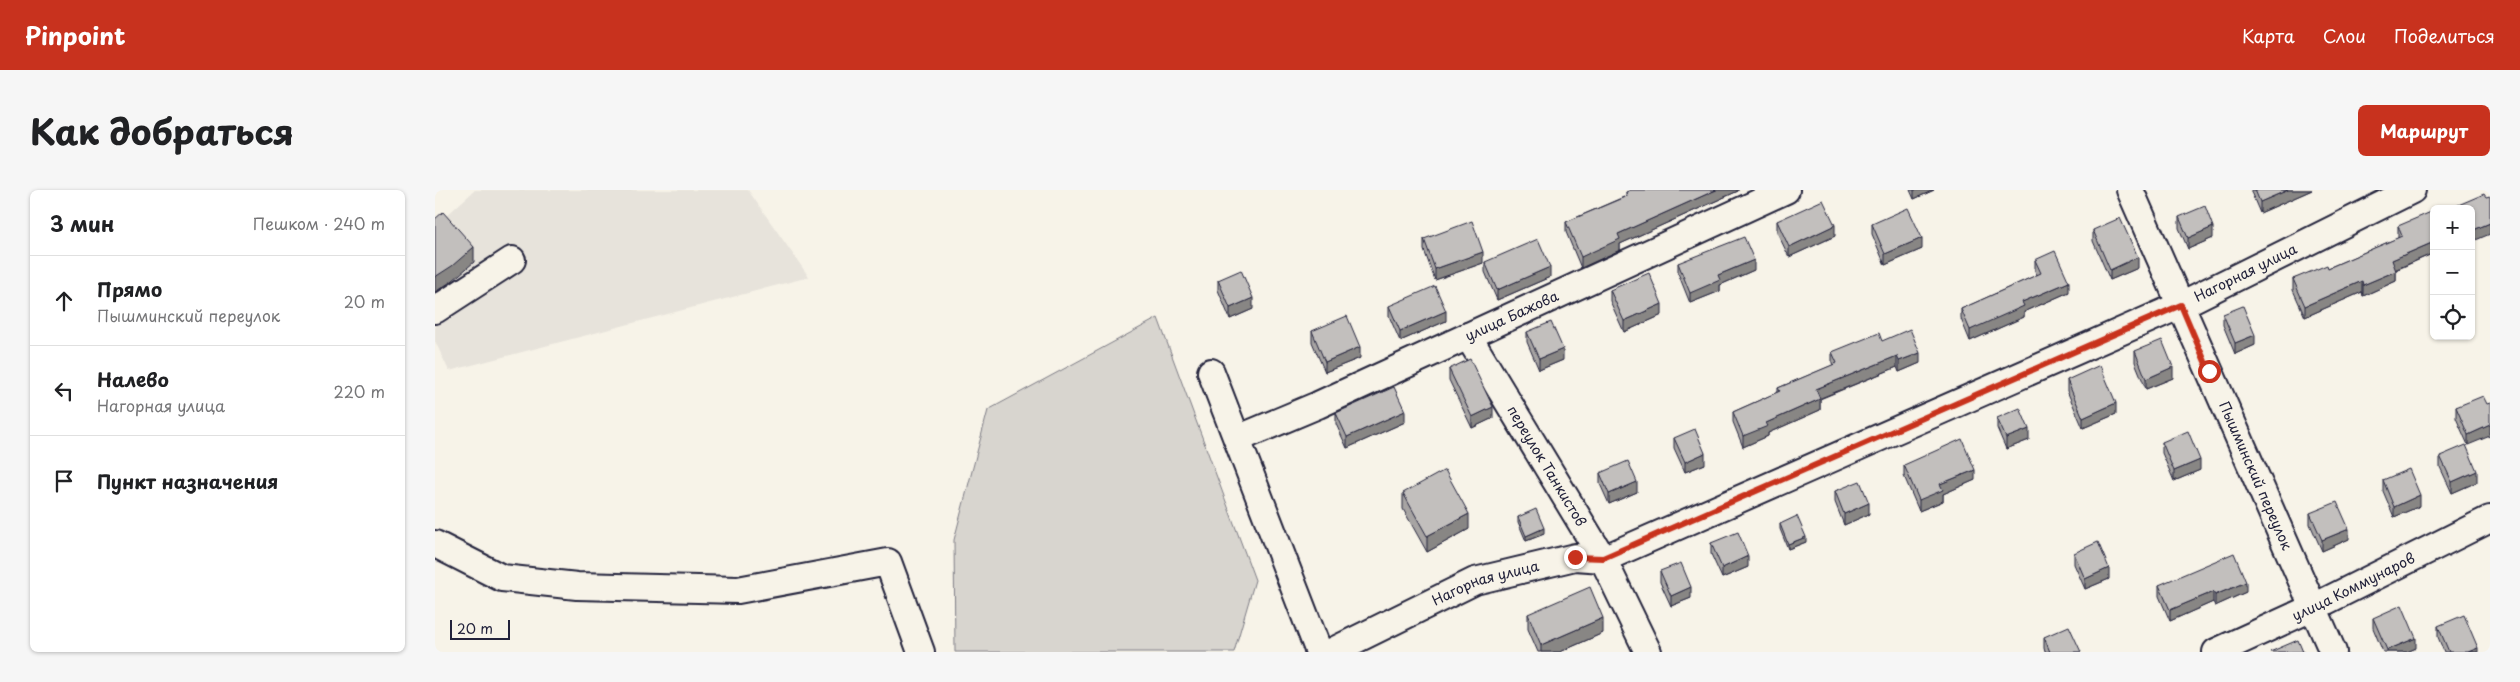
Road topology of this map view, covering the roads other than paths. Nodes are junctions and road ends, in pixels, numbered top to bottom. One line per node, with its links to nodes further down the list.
1 (1786, 190): 7 (street, улица Бажова)
2 (2130, 190): 5 (street, Пышминский переулок)
3 (2412, 190): 5 (street, Нагорная улица)
4 (512, 260): 6 (street)
5 (2181, 305): 12 (street, Нагорная улица); 13 (street, Пышминский переулок)
6 (435, 310)
7 (1468, 336): 9 (street, улица Бажова); 12 (street, переулок Танкистов)
8 (1211, 372): 9 (street)
9 (1237, 439): 15 (street)
10 (2490, 519): 13 (street, улица Коммунаров)
11 (435, 544): 14 (street)
12 (1603, 558): 16 (street, Нагорная улица); 17 (street, переулок Танкистов)
13 (2314, 607): 18 (street, улица Коммунаров); 19 (street, Пышминский переулок)
14 (921, 652)
15 (1319, 652)
16 (1331, 652)
17 (1648, 652)
18 (2215, 652)
19 (2333, 652)

